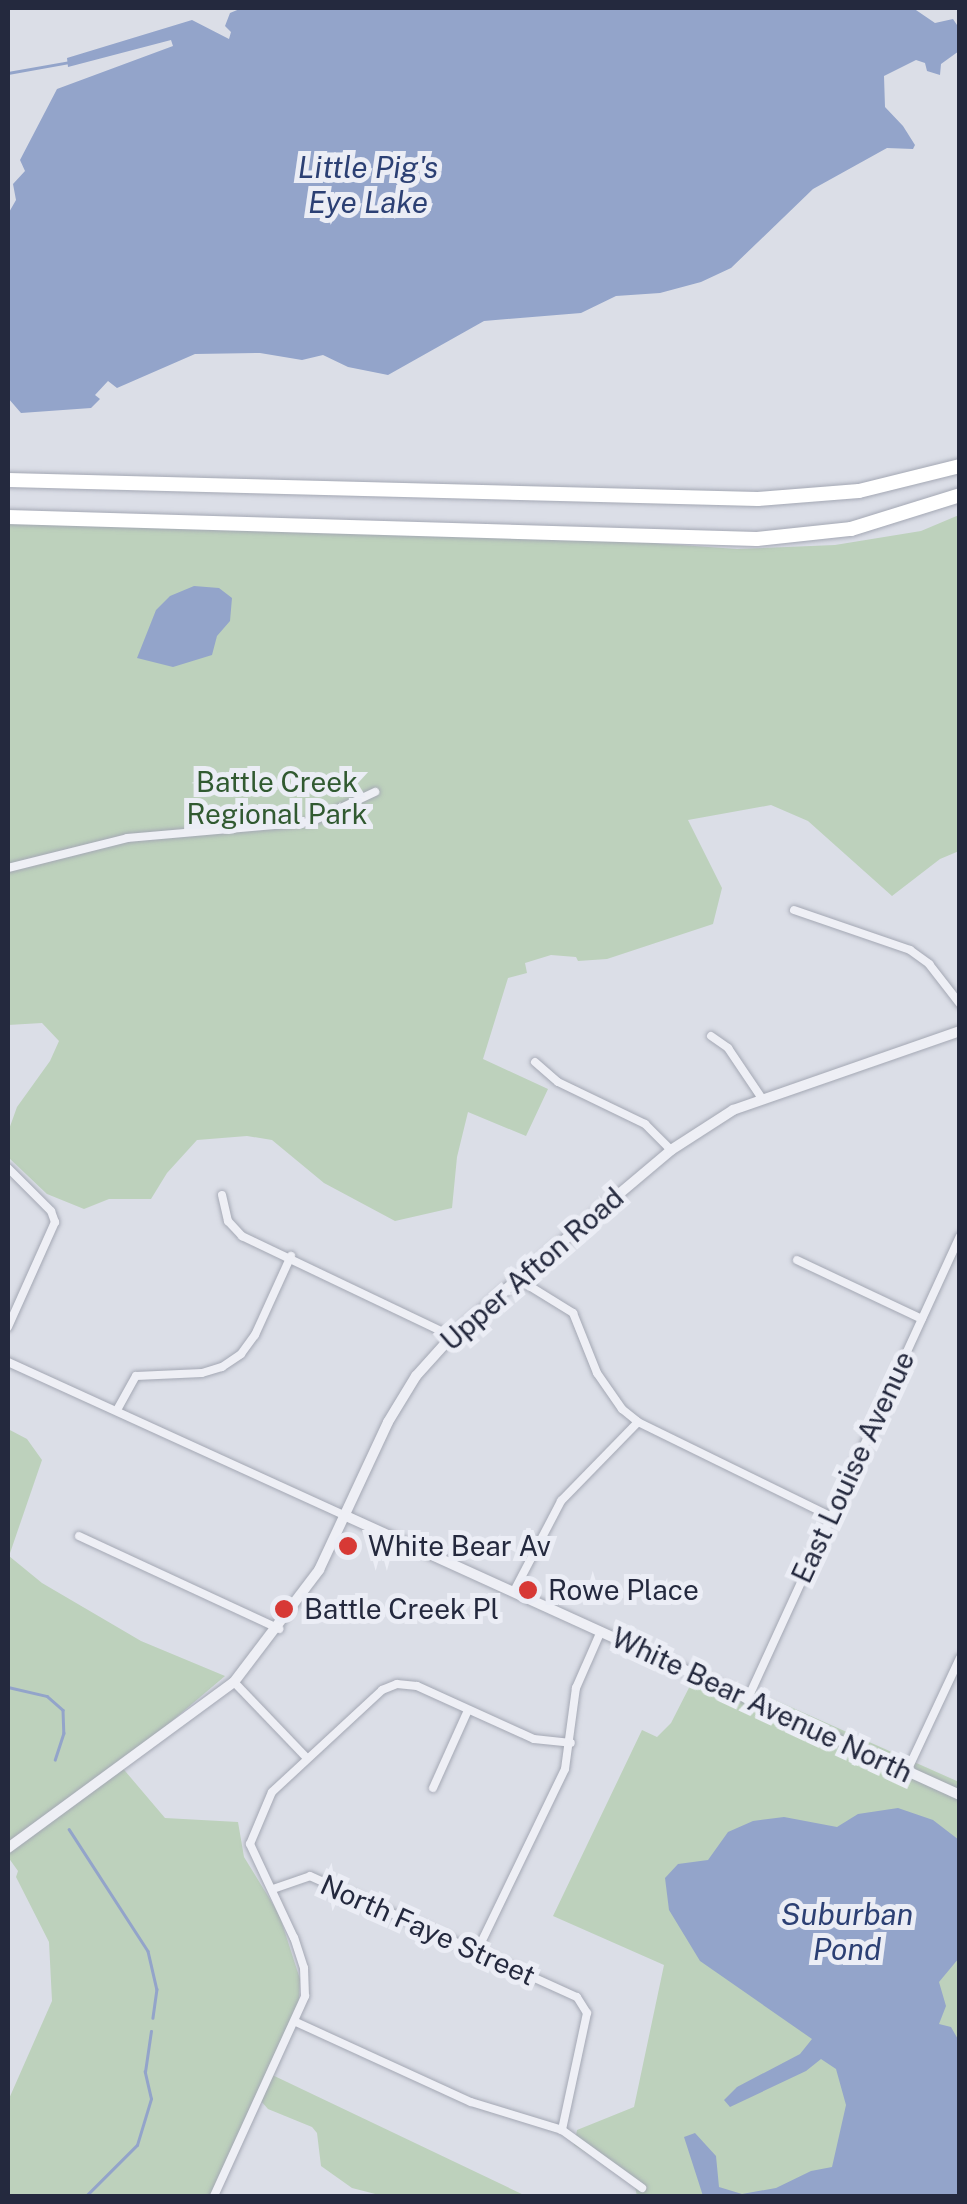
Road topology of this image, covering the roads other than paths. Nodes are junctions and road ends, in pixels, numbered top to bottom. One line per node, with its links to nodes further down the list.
1 (960, 466): 2 (highway)
2 (8, 480)
3 (960, 495): 4 (highway)
4 (8, 518)
5 (375, 792): 6 (street)
6 (8, 868)
7 (794, 910): 8 (street)
8 (960, 1004)
9 (960, 1031): 12 (street, Upper Afton Road)
10 (711, 1036): 12 (street)
11 (534, 1062): 13 (street)
12 (761, 1096): 13 (street, Upper Afton Road)
13 (671, 1150): 19 (street, Upper Afton Road)
14 (8, 1168): 21 (street)
15 (222, 1195): 17 (street)
16 (960, 1236): 20 (street, East Louise Avenue)
17 (290, 1256): 22 (street); 24 (street)
18 (797, 1260): 20 (street)
19 (518, 1279): 22 (street, Upper Afton Road); 25 (street)
20 (922, 1319): 27 (street, East Louise Avenue)
21 (8, 1327)
22 (452, 1336): 26 (street, Upper Afton Road)
23 (8, 1362): 24 (street)
24 (117, 1410): 26 (street)
25 (638, 1422): 27 (street); 29 (street)
26 (346, 1516): 29 (street, White Bear Avenue North); 30 (street, Upper Afton Road)
27 (830, 1516): 34 (street, East Louise Avenue)
28 (79, 1536): 30 (street)
29 (514, 1592): 31 (street, White Bear Avenue North)
30 (278, 1629): 33 (street, Upper Afton Road)
31 (601, 1631): 34 (street, White Bear Avenue North); 36 (street)
32 (960, 1658): 38 (street)
33 (234, 1682): 37 (street); 41 (street, Upper Afton Road)
34 (748, 1698): 38 (street, White Bear Avenue North)
35 (468, 1710): 36 (street); 37 (street); 39 (street)
36 (570, 1742): 43 (street)
37 (306, 1757): 42 (street)
38 (907, 1772): 40 (street, White Bear Avenue North)
39 (433, 1788)
40 (960, 1794)
41 (8, 1848)
42 (273, 1889): 43 (street, North Faye Street); 44 (street)
43 (476, 1951): 45 (street, North Faye Street)
44 (296, 2022): 45 (street); 47 (street)
45 (562, 2130): 46 (street)
46 (642, 2188)
47 (214, 2196)

